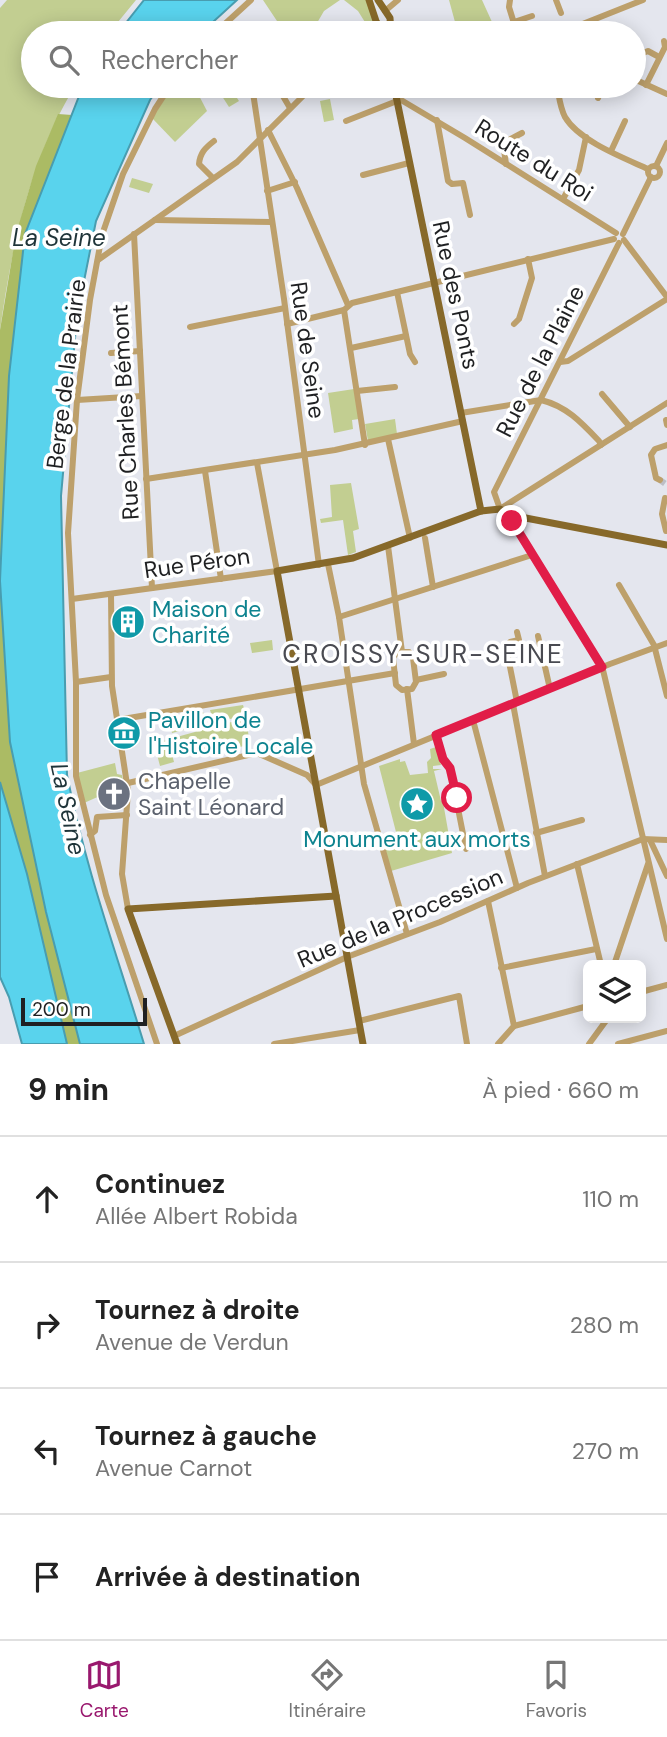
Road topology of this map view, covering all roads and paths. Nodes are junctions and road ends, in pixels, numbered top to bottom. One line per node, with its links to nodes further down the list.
1 (251, 0): 11 (street)
2 (369, 0): 12 (main road)
3 (378, 0): 8 (main road)
4 (398, 0): 8 (street)
5 (510, 0): 15 (street)
6 (556, 0): 9 (street)
7 (643, 0): 17 (street)
8 (385, 11): 13 (main road); 14 (main road)
9 (561, 13)
10 (532, 16): 16 (street)
11 (231, 21)
12 (377, 21)
13 (380, 21)
14 (390, 21)
15 (514, 21)
16 (517, 21)
17 (589, 21)
18 (664, 41): 20 (street)
19 (646, 52): 20 (street)
20 (659, 57): 21 (street)
21 (646, 85): 22 (street)
22 (667, 94)
23 (162, 98): 57 (street, Berge de la Prairie)
24 (254, 98): 36 (street, Rue de Seine)
25 (284, 98): 29 (street)
26 (300, 98): 29 (street)
27 (560, 98): 35 (street)
28 (397, 99): 30 (street, Route du Roi); 31 (street); 40 (main road, Rue des Ponts)
29 (290, 108): 33 (street)
30 (437, 120): 41 (street, Route du Roi); 51 (street)
31 (346, 121)
32 (625, 121): 39 (street)
33 (268, 130): 36 (street); 48 (street)
34 (522, 133): 41 (street)
35 (586, 137): 39 (street); 50 (street)
36 (260, 139): 47 (street); 49 (street, Rue de Seine)
37 (214, 141): 47 (street)
38 (667, 143): 42 (street)
39 (611, 151): 42 (street)
40 (409, 163): 44 (street); 58 (main road, Rue des Ponts)
41 (506, 164): 50 (street, Route du Roi)
42 (652, 168): 43 (street); 45 (street)
43 (659, 174): 45 (street); 46 (street)
44 (363, 175)
45 (651, 177): 55 (street, Rue de la Plaine)
46 (667, 177)
47 (213, 178): 52 (street)
48 (295, 182): 49 (street); 62 (street)
49 (267, 191): 53 (street, Rue de Seine)
50 (563, 198): 55 (street, Route du Roi)
51 (470, 215)
52 (155, 220): 53 (street); 54 (street)
53 (272, 222): 61 (street, Rue de Seine)
54 (134, 234): 57 (street); 68 (street, Rue Charles Bémont)
55 (619, 238): 56 (street); 60 (street, Route du Roi); 71 (street, Rue de la Plaine)
56 (528, 259): 58 (street); 64 (street)
57 (98, 260): 76 (street, Berge de la Prairie)
58 (434, 282): 59 (street); 79 (main road, Rue des Ponts)
59 (397, 292): 62 (street); 66 (street)
60 (667, 298): 71 (street)
61 (285, 308): 63 (street, Rue de Seine); 65 (street)
62 (346, 308): 63 (street); 67 (street)
63 (287, 324): 85 (street, Rue de Seine)
64 (514, 324)
65 (190, 327)
66 (406, 336): 67 (street); 70 (street)
67 (351, 348): 73 (street)
68 (140, 351): 69 (street); 75 (street, Rue Charles Bémont)
69 (111, 353)
70 (415, 362)
71 (561, 362): 77 (street, Rue de la Plaine)
72 (395, 387): 73 (street)
73 (357, 391): 82 (street)
74 (602, 394): 80 (street)
75 (142, 396): 76 (street); 88 (street, Rue Charles Bémont)
76 (77, 400): 107 (street, Berge de la Prairie)
77 (541, 400): 79 (street); 83 (street); 91 (street, Rue de la Plaine)
78 (664, 407): 80 (street)
79 (462, 417): 81 (street); 92 (main road, Rue des Ponts)
80 (630, 427): 83 (street)
81 (388, 439): 82 (street); 95 (street)
82 (365, 445): 85 (street)
83 (601, 445): 91 (street)
84 (667, 446): 89 (street)
85 (305, 456): 86 (street); 100 (street, Rue de Seine)
86 (257, 463): 87 (street); 101 (street)
87 (205, 471): 88 (street); 102 (street)
88 (146, 479): 105 (street, Rue Charles Bémont)
89 (660, 480)
90 (665, 498): 94 (street)
91 (500, 509): 92 (main road, Rue Péron); 93 (main road)
92 (481, 511): 95 (main road, Rue Péron)
93 (510, 515): 97 (main road); 99 (street)
94 (666, 531)
95 (410, 538): 98 (main road, Rue Péron)
96 (425, 538): 104 (street)
97 (667, 545)
98 (388, 546): 100 (main road, Rue Péron); 108 (street)
99 (532, 555): 104 (street); 117 (street)
100 (324, 565): 101 (main road, Rue Péron); 109 (street, Rue de Seine)
101 (277, 571): 102 (street, Rue Péron); 125 (main road)
102 (221, 579): 105 (street, Rue Péron)
103 (619, 585): 114 (street)
104 (433, 587): 108 (street)
105 (152, 588): 106 (street, Rue Péron)
106 (111, 594): 107 (street, Rue Péron); 120 (street)
107 (72, 599): 123 (street, Berge de la Prairie)
108 (396, 599): 109 (street); 116 (street)
109 (339, 617): 122 (street, Rue de Seine)
110 (517, 632): 112 (street)
111 (538, 635): 124 (street)
112 (519, 640): 115 (street); 128 (street)
113 (667, 643): 114 (street)
114 (654, 647): 117 (street); 127 (street)
115 (522, 650)
116 (402, 652): 118 (street); 121 (street)
117 (602, 667): 124 (street); 140 (street)
118 (394, 673): 122 (street); 126 (street)
119 (445, 673): 121 (street)
120 (111, 677): 123 (street); 129 (street)
121 (416, 680): 126 (street)
122 (349, 681): 125 (street); 133 (street, Rue de Seine)
123 (76, 682): 139 (street, Berge de la Prairie)
124 (550, 689): 128 (street)
125 (298, 690): 129 (street); 135 (main road)
126 (407, 690): 132 (street)
127 (667, 696)
128 (515, 703): 130 (street); 138 (street)
129 (117, 720): 134 (street)
130 (473, 720): 131 (street); 148 (street)
131 (436, 735): 132 (street); 142 (street)
132 (414, 744): 133 (street)
133 (362, 767): 135 (street); 152 (street, Rue de Seine)
134 (128, 783): 135 (street); 136 (street)
135 (316, 785): 149 (main road)
136 (127, 816): 139 (street); 151 (street)
137 (582, 820): 138 (street)
138 (536, 833): 146 (street)
139 (90, 835): 168 (street, Berge de la Prairie)
140 (646, 839): 141 (street); 143 (street); 144 (street, Rue de la Procession)
141 (667, 840)
142 (466, 849)
143 (650, 851): 145 (street); 147 (street)
144 (577, 864): 146 (street, Rue de la Procession); 154 (street)
145 (649, 864): 153 (street); 157 (street)
146 (545, 876): 148 (street, Rue de la Procession)
147 (667, 876)
148 (517, 888): 150 (street, Rue de la Procession)
149 (336, 896): 151 (main road); 155 (main road)
150 (488, 901): 152 (street, Rue de la Procession); 158 (street)
151 (128, 909): 167 (main road)
152 (407, 934): 155 (street, Rue de la Procession)
153 (667, 939)
154 (596, 949): 156 (street); 158 (street)
155 (347, 957): 162 (main road); 167 (street, Rue de la Procession)
156 (599, 960)
157 (616, 960)
158 (501, 968): 164 (street)
159 (667, 985): 160 (street)
160 (646, 991)
161 (583, 1007): 164 (street)
162 (359, 1021): 165 (main road); 171 (street)
163 (604, 1023): 173 (street)
164 (514, 1026): 172 (street)
165 (360, 1030): 169 (street); 170 (main road)
166 (667, 1031): 174 (street)
167 (175, 1040)
168 (157, 1044)
169 (275, 1044)
170 (363, 1044)
171 (467, 1044)
172 (498, 1044)
173 (589, 1044)
174 (618, 1044)

